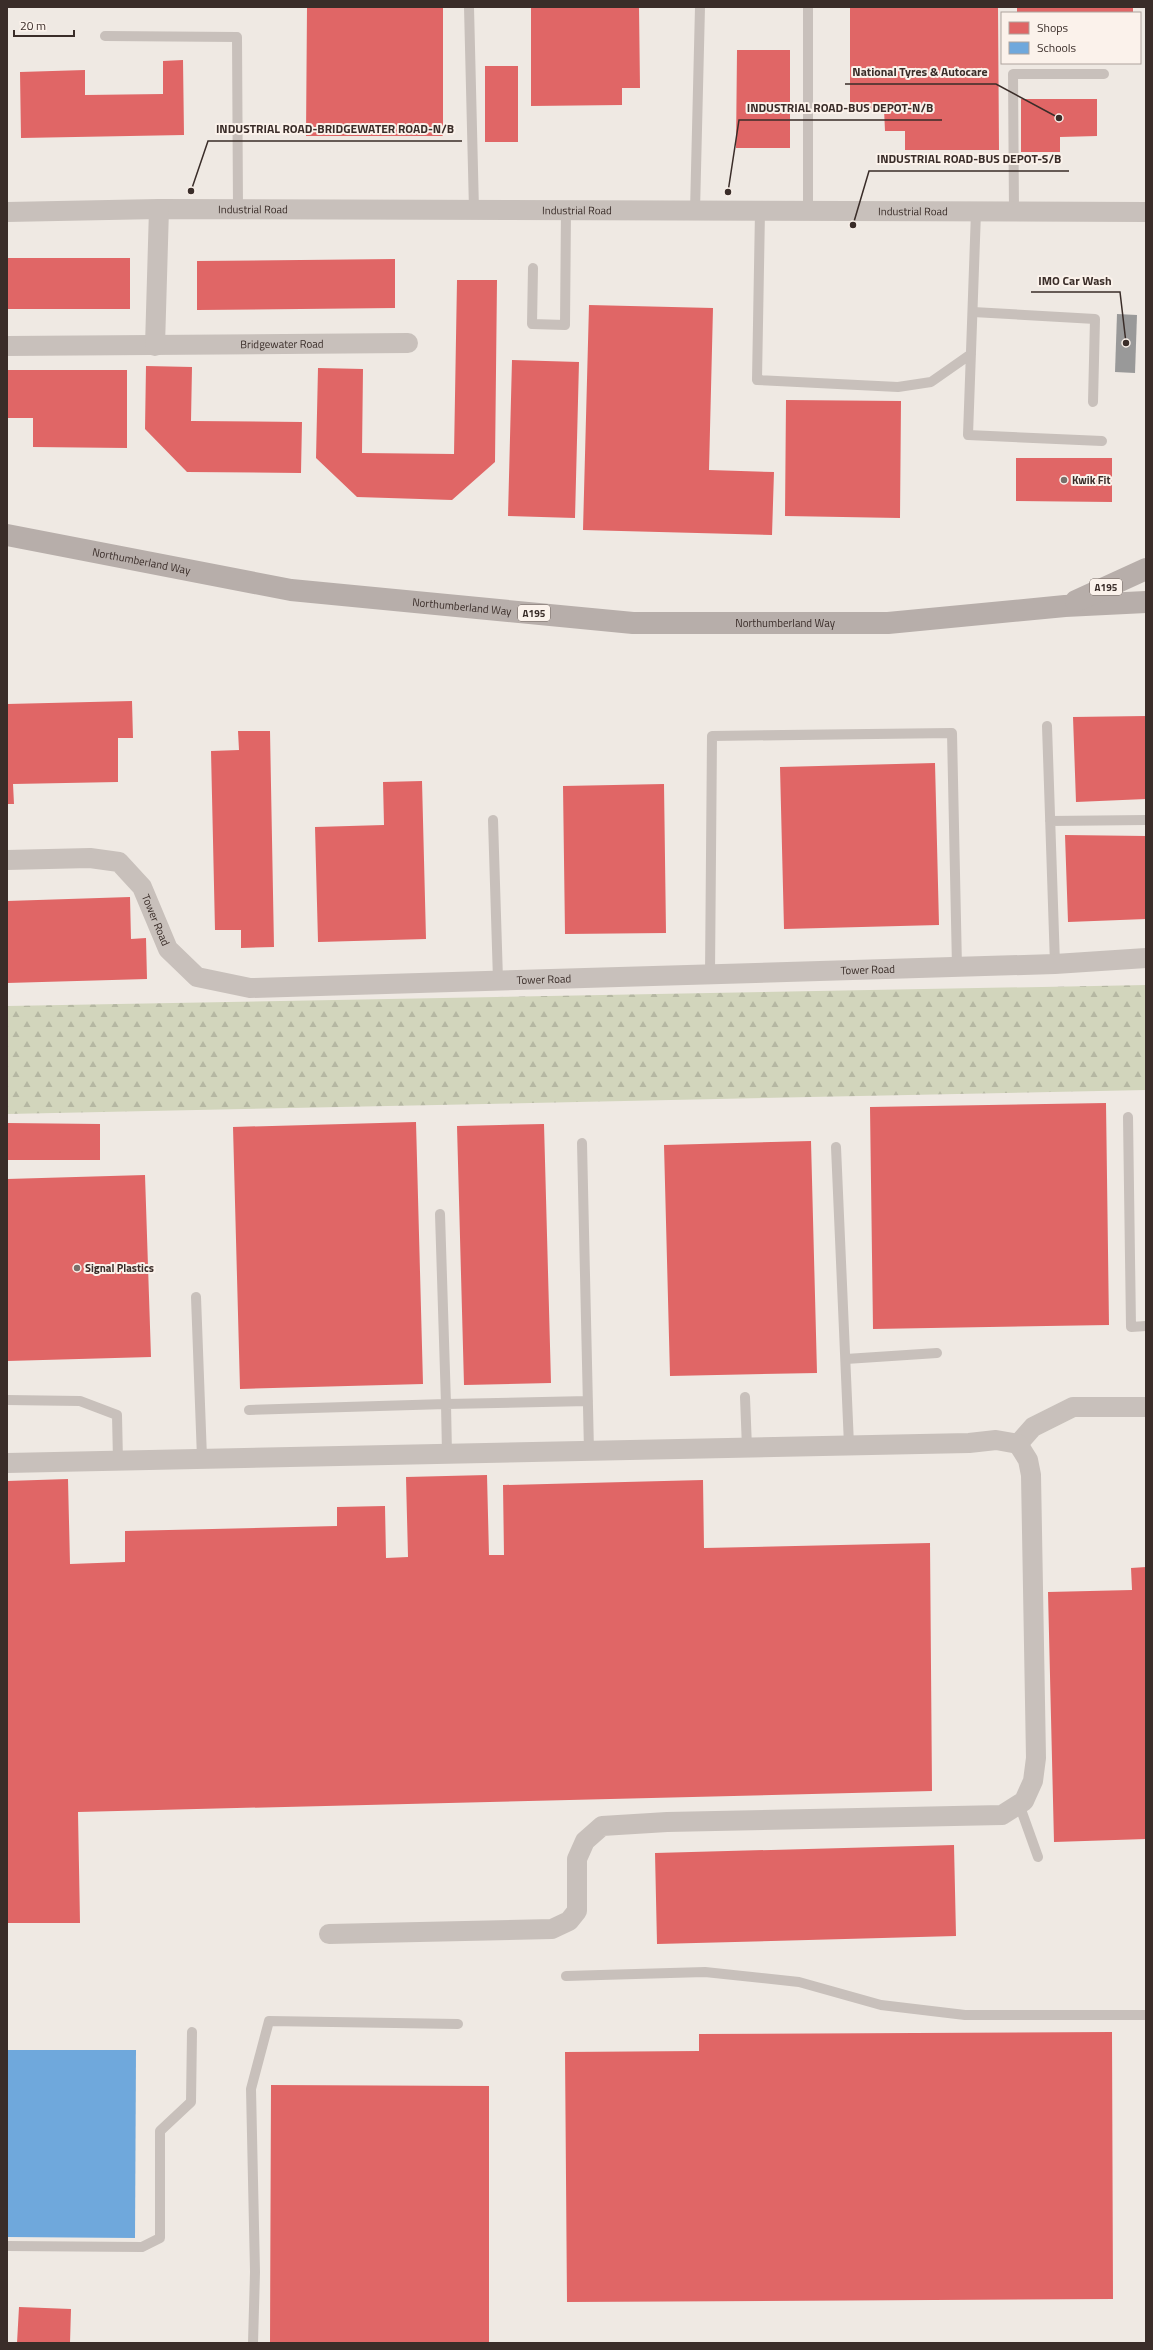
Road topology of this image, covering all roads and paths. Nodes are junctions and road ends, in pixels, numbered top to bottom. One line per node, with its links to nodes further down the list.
1 (469, 7): 8 (lane)
2 (700, 7): 10 (lane)
3 (808, 7): 12 (lane)
4 (104, 36): 7 (lane)
5 (1104, 74): 15 (lane)
6 (159, 209): 7 (street, Industrial Road); 13 (street, Industrial Road); 21 (street)
7 (238, 209): 8 (street, Industrial Road)
8 (474, 210): 9 (street, Industrial Road)
9 (566, 210): 10 (street, Industrial Road); 17 (lane)
10 (695, 211): 11 (street, Industrial Road)
11 (760, 211): 12 (street, Industrial Road); 22 (lane)
12 (808, 211): 14 (street, Industrial Road)
13 (7, 212)
14 (976, 212): 15 (street, Industrial Road); 18 (lane)
15 (1014, 212): 16 (street, Industrial Road)
16 (1146, 212)
17 (533, 268)
18 (973, 312): 22 (lane); 23 (lane)
19 (408, 343): 21 (street, Bridgewater Road)
20 (7, 346): 21 (street, Bridgewater Road)
21 (155, 346)
22 (971, 354): 24 (lane)
23 (1093, 402)
24 (1102, 441)
25 (7, 535): 28 (main road, Northumberland Way / A195)
26 (1146, 568): 28 (main road, Northumberland Way / A195)
27 (1146, 602): 28 (main road, Northumberland Way / A195)
28 (1065, 606)
29 (1046, 726): 32 (lane)
30 (493, 820): 38 (lane)
31 (1146, 820): 32 (lane)
32 (1050, 821): 35 (lane)
33 (7, 860): 38 (street, Tower Road)
34 (1146, 958): 35 (street, Tower Road)
35 (1055, 964): 36 (street, Tower Road)
36 (957, 967): 37 (street, Tower Road); 37 (lane)
37 (710, 974): 38 (street, Tower Road)
38 (498, 980)
39 (1128, 1117): 44 (lane)
40 (582, 1143): 49 (lane)
41 (836, 1147): 46 (lane)
42 (440, 1214): 50 (lane)
43 (196, 1297): 58 (lane)
44 (1146, 1326)
45 (937, 1353): 46 (lane)
46 (846, 1359): 54 (lane)
47 (745, 1397): 55 (lane)
48 (7, 1400): 59 (lane)
49 (588, 1401): 50 (lane); 56 (lane)
50 (446, 1404): 52 (lane); 57 (lane)
51 (1146, 1407): 53 (street)
52 (248, 1410)
53 (1018, 1444): 54 (street); 61 (street)
54 (849, 1446): 55 (street)
55 (747, 1448): 56 (street)
56 (589, 1451): 57 (street)
57 (447, 1454): 58 (street)
58 (202, 1458): 59 (street)
59 (118, 1461): 60 (street)
60 (7, 1463)
61 (1019, 1804): 62 (lane); 63 (street)
62 (1038, 1857)
63 (329, 1934)
64 (566, 1976): 65 (lane)
65 (1146, 2015)
66 (458, 2024): 69 (lane)
67 (192, 2032): 68 (lane)
68 (7, 2246)
69 (253, 2343)

